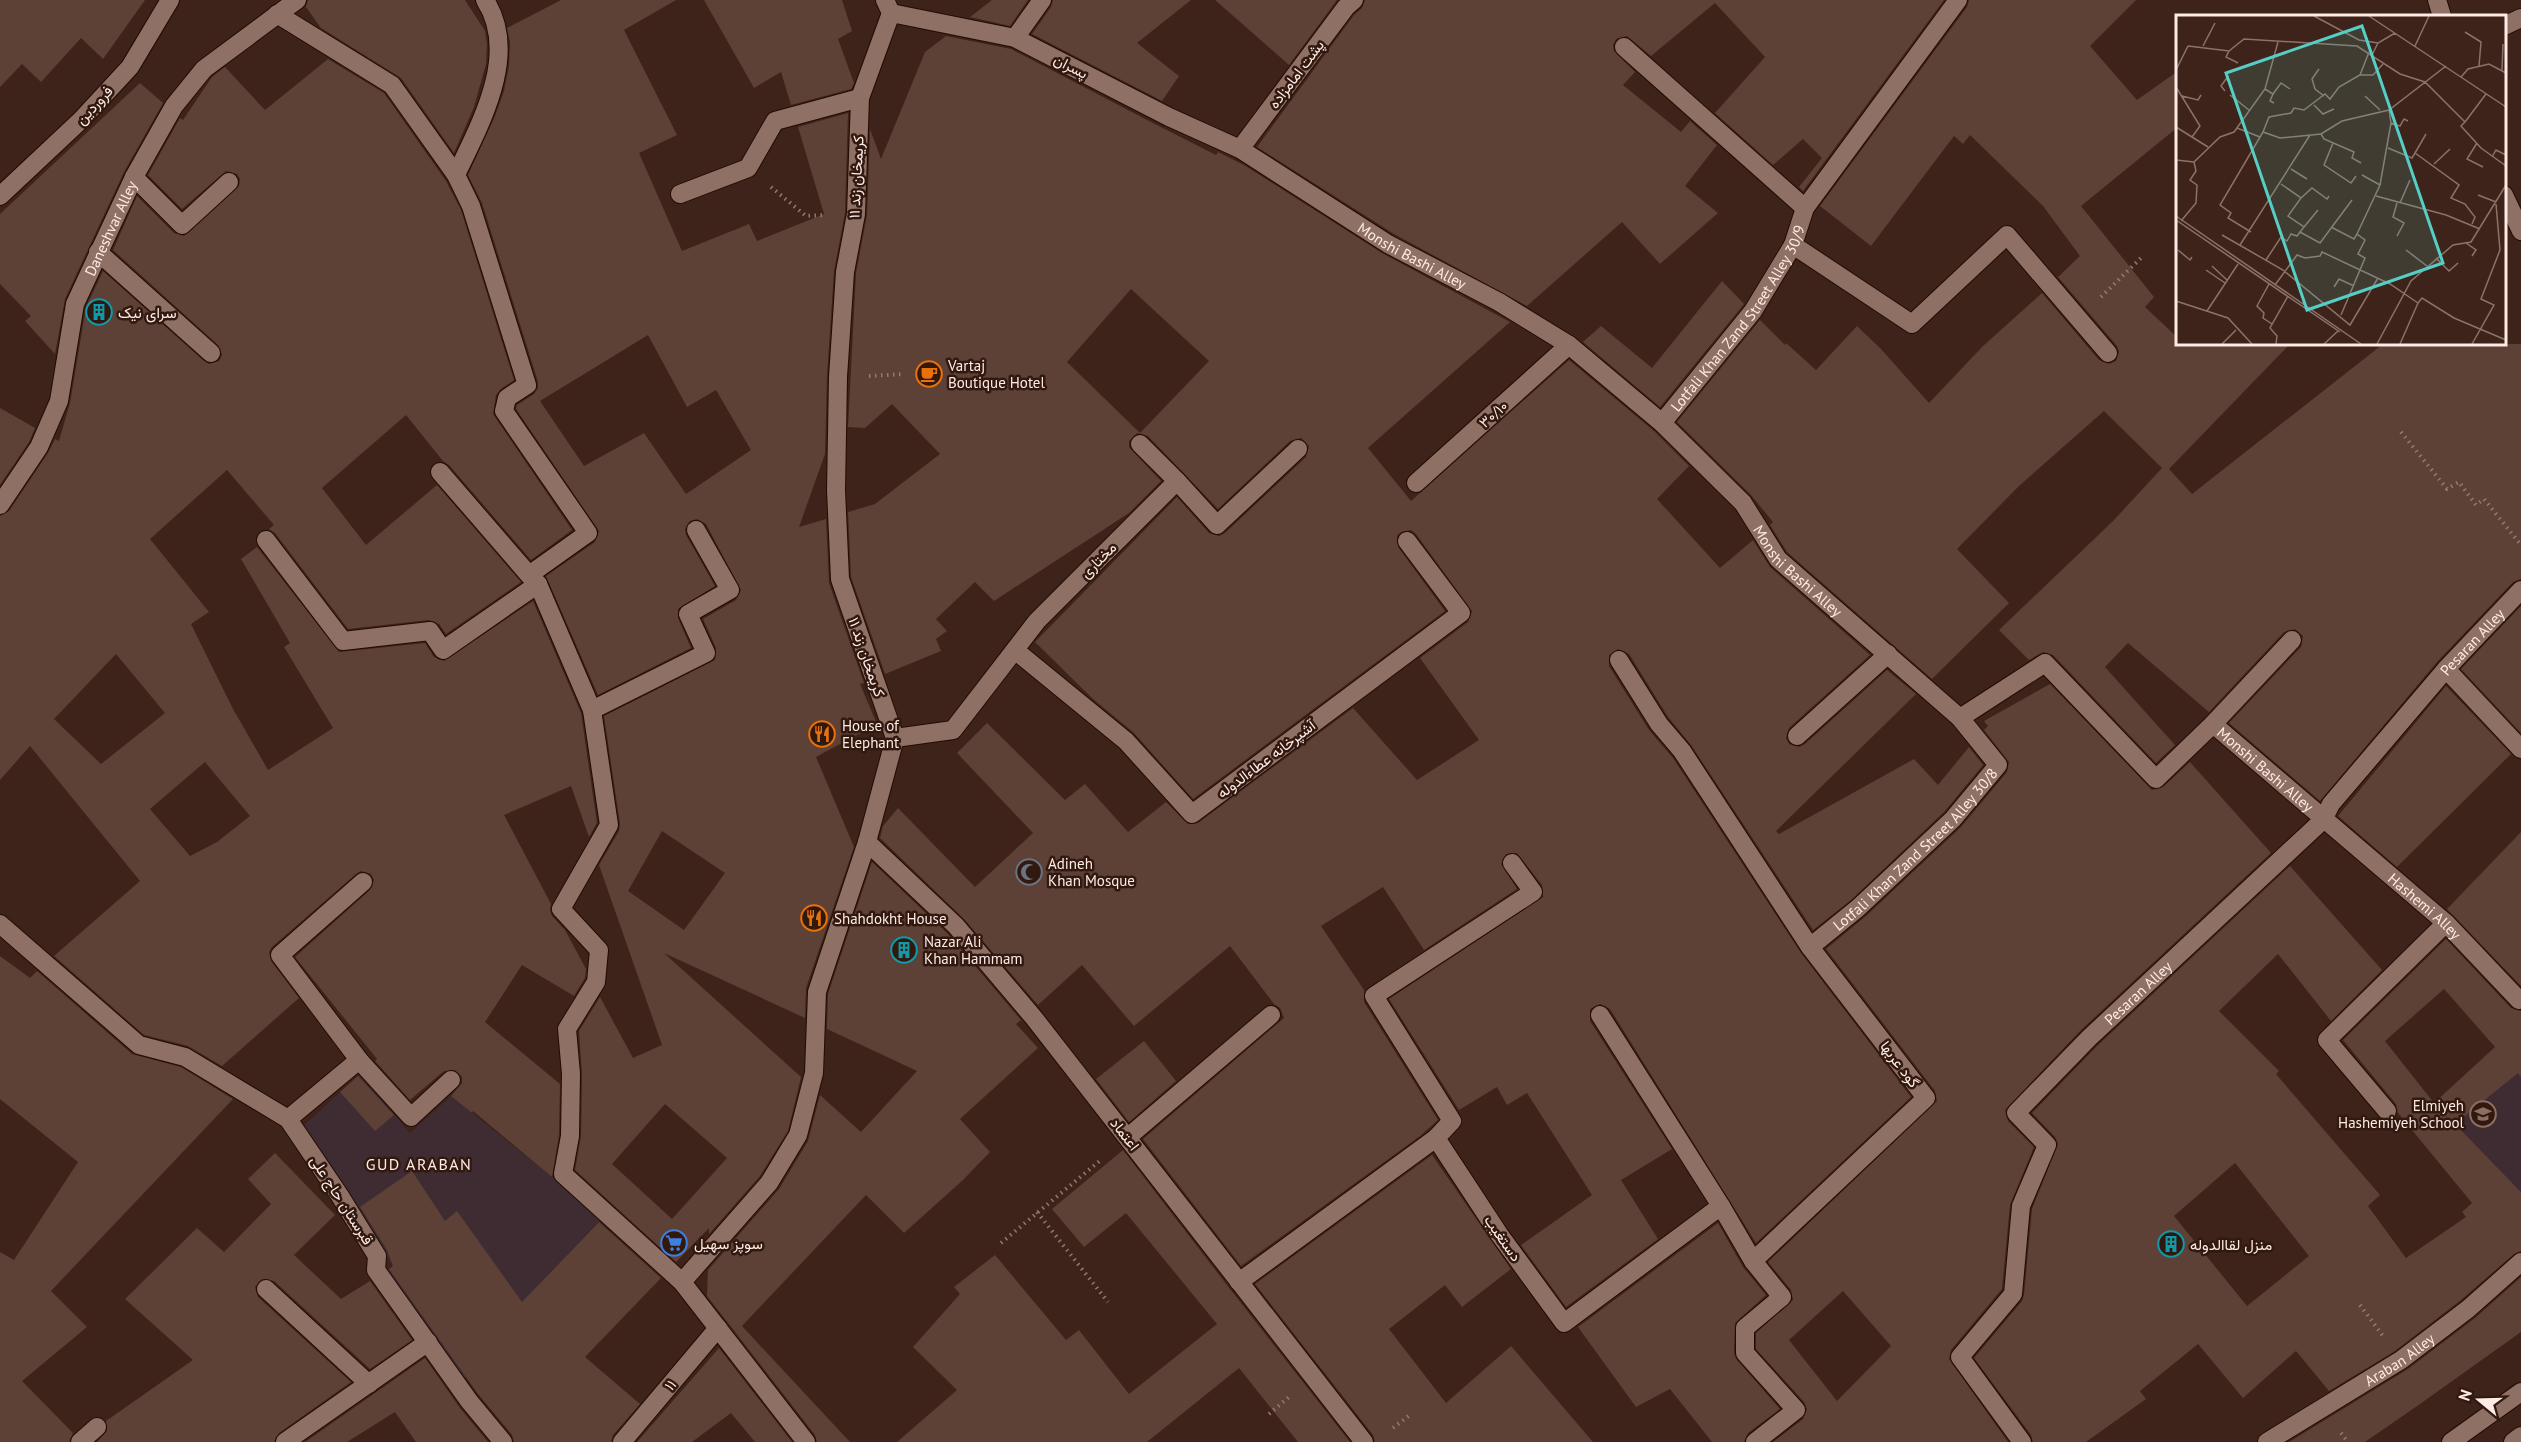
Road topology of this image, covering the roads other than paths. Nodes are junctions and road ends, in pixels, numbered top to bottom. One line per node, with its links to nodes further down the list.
1 (170, 0): 21 (street, فروردین)
2 (297, 0): 9 (street, Daneshvar Alley)
3 (485, 0): 17 (street)
4 (1042, 0): 13 (street)
5 (1354, 0): 16 (street, پشت امامزاده)
6 (1958, 0): 23 (street, Lotfali Khan Zand Street Alley 30/9)
7 (2437, 0): 10 (street)
8 (888, 6): 13 (street, پسران); 15 (street, کریمخان زند ۱۱)
9 (277, 14): 17 (street); 18 (street, Daneshvar Alley)
10 (2442, 15)
11 (2521, 18): 12 (street)
12 (2506, 26)
13 (1015, 38): 16 (street, پسران)
14 (1624, 47): 23 (street)
15 (860, 98): 20 (street); 51 (street, کریمخان زند ۱۱)
16 (1240, 149): 27 (street, Monshi Bashi Alley)
17 (456, 175): 40 (street)
18 (134, 177): 19 (street); 26 (street, Daneshvar Alley)
19 (229, 182)
20 (680, 194)
21 (0, 196)
22 (2506, 197): 24 (street)
23 (1805, 208): 25 (street, Lotfali Khan Zand Street Alley 30/9)
24 (2521, 231)
25 (1793, 244): 29 (street); 30 (street, Lotfali Khan Zand Street Alley 30/9)
26 (98, 252): 28 (street); 36 (street, Daneshvar Alley)
27 (1569, 345): 30 (street, Monshi Bashi Alley); 35 (street, ۳۰/۱۰)
28 (211, 353)
29 (2108, 353)
30 (1662, 423): 44 (street, Monshi Bashi Alley)
31 (1140, 444): 34 (street)
32 (1298, 449): 34 (street)
33 (440, 472): 40 (street)
34 (1177, 481): 43 (street, مختاری)
35 (1416, 483)
36 (0, 505)
37 (696, 530): 47 (street)
38 (267, 540): 40 (street)
39 (1407, 541): 43 (street, آشپرخانه عطاءالدوله)
40 (533, 580): 47 (street)
41 (2521, 590): 46 (street, Pesaran Alley)
42 (2292, 640): 49 (street)
43 (1016, 651): 51 (street, مختاری)
44 (1888, 654): 48 (street, Monshi Bashi Alley); 50 (street)
45 (1619, 660): 59 (street, گود عربها)
46 (2445, 669): 52 (street); 53 (street, Pesaran Alley)
47 (592, 710): 72 (street)
48 (1960, 718): 49 (street, Monshi Bashi Alley); 59 (street, Lotfali Khan Zand Street Alley 30/8)
49 (2213, 723): 53 (street, Monshi Bashi Alley)
50 (1797, 736)
51 (894, 738): 54 (street)
52 (2521, 749)
53 (2323, 820): 57 (street, Hashemi Alley); 88 (street, Pesaran Alley)
54 (867, 842): 67 (street, اعتماد); 72 (street)
55 (1512, 863): 68 (street)
56 (363, 882): 63 (street)
57 (2446, 923): 60 (street, Hashemi Alley); 65 (street)
58 (0, 924): 66 (street)
59 (1810, 947): 70 (street, گود عربها)
60 (2521, 999)
61 (1270, 1015): 67 (street)
62 (1600, 1015): 69 (street)
63 (359, 1060): 64 (street); 66 (street)
64 (451, 1080)
65 (2387, 1110)
66 (288, 1119): 76 (street, قبرستان حاج علی)
67 (1128, 1137): 73 (street, اعتماد)
68 (1436, 1138): 69 (street, دستغیب); 73 (street)
69 (1721, 1206): 70 (street)
70 (1753, 1261): 87 (street)
71 (2521, 1262): 89 (street, Araban Alley)
72 (682, 1282): 75 (street)
73 (1239, 1282): 86 (street, اعتماد)
74 (266, 1289): 77 (street)
75 (718, 1328): 84 (street, ۱۱); 85 (street)
76 (428, 1342): 77 (street); 83 (street, قبرستان حاج علی)
77 (369, 1384): 82 (street)
78 (2521, 1392): 90 (street)
79 (97, 1427): 81 (street)
80 (2521, 1436): 91 (street)
81 (80, 1442)
82 (285, 1442)
83 (503, 1442)
84 (622, 1442)
85 (806, 1442)
86 (1364, 1442)
87 (1755, 1442)
88 (2022, 1442)
89 (2267, 1442)
90 (2451, 1442)
91 (2512, 1442)

